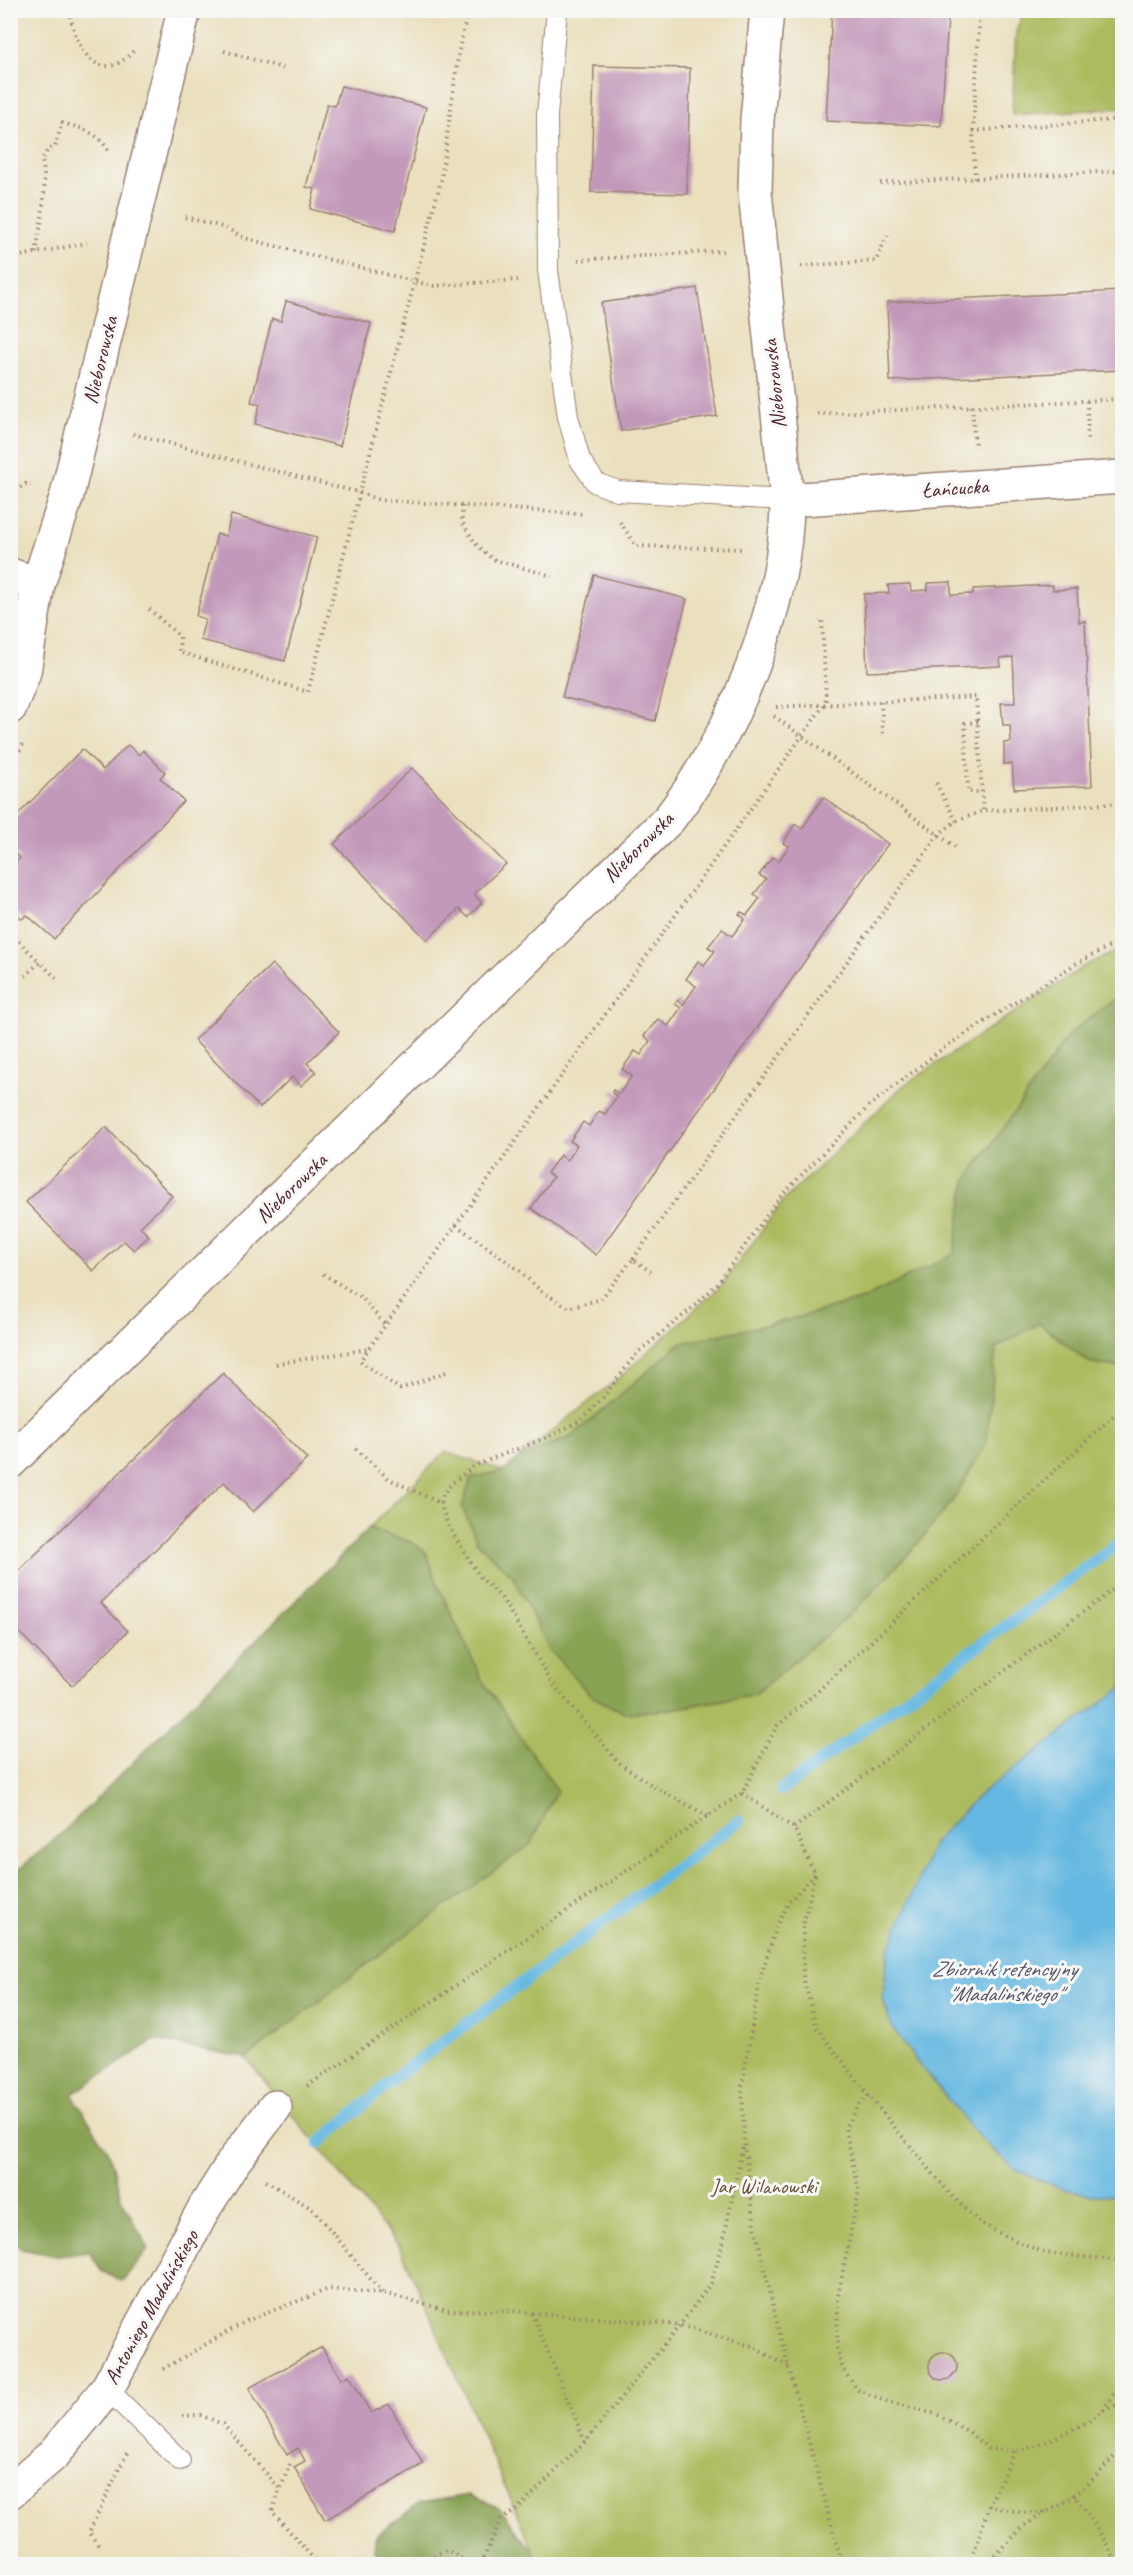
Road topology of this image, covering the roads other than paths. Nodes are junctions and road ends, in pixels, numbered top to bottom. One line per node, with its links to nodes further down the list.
1 (184, 10): 6 (street, Nieborowska)
2 (557, 10): 5 (lane)
3 (767, 10): 5 (street, Nieborowska)
4 (1120, 491): 5 (street, Łańcucka)
5 (787, 500): 8 (street, Nieborowska)
6 (24, 579): 7 (street, Nieborowska)
7 (10, 707)
8 (10, 1462)
9 (274, 2107): 10 (street, Antoniego Madalińskiego)
10 (107, 2389): 11 (lane); 12 (street, Antoniego Madalińskiego)
11 (180, 2460)
12 (10, 2492)

